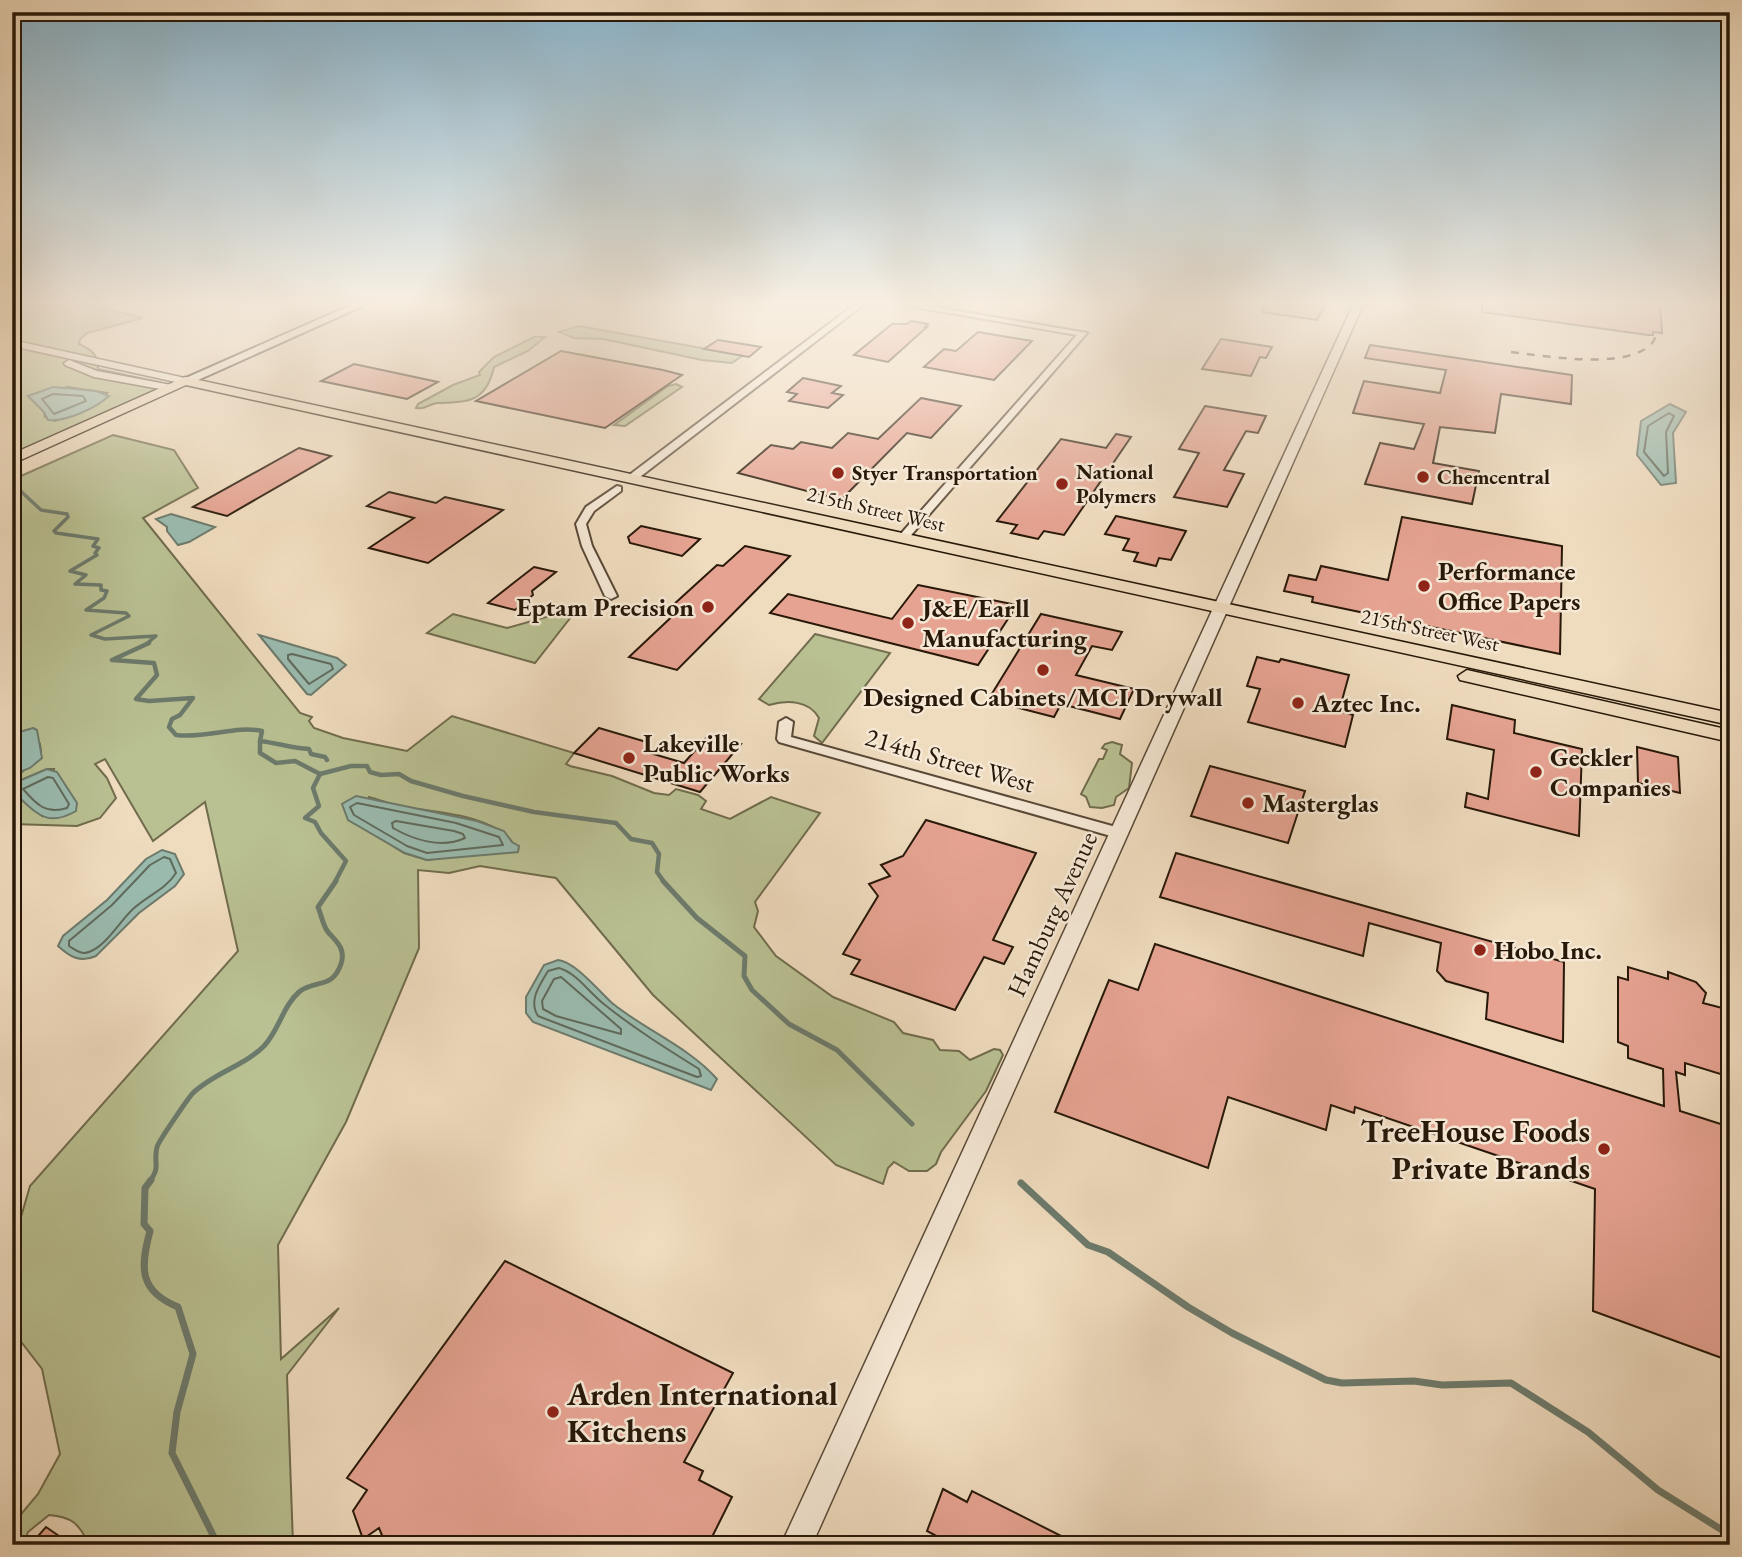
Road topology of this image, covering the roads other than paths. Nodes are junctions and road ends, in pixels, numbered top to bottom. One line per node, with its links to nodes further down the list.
1 (121, 378): 7 (street)
2 (151, 378): 7 (street, 215th Street West)
3 (204, 378): 7 (main road)
4 (764, 378): 11 (street)
5 (1044, 378): 14 (street)
6 (1324, 378): 16 (street, Hamburg Avenue)
7 (184, 386): 8 (main road); 9 (main road, 215th Street West); 10 (main road); 11 (main road, 215th Street West)
8 (12, 460)
9 (500, 463): 11 (main road); 12 (main road, 215th Street West)
10 (12, 471)
11 (632, 478): 13 (main road, 215th Street West)
12 (617, 489): 13 (main road); 15 (street); 16 (main road, 215th Street West)
13 (775, 510): 14 (main road, 215th Street West)
14 (902, 539): 16 (main road, 215th Street West)
15 (611, 596)
16 (1218, 614): 17 (main road, 215th Street West); 19 (main road, 215th Street West); 20 (street, Hamburg Avenue)
17 (1730, 719)
18 (786, 722): 20 (street, 214th Street West)
19 (1730, 736)
20 (1118, 833): 21 (street, Hamburg Avenue)
21 (796, 1545)

